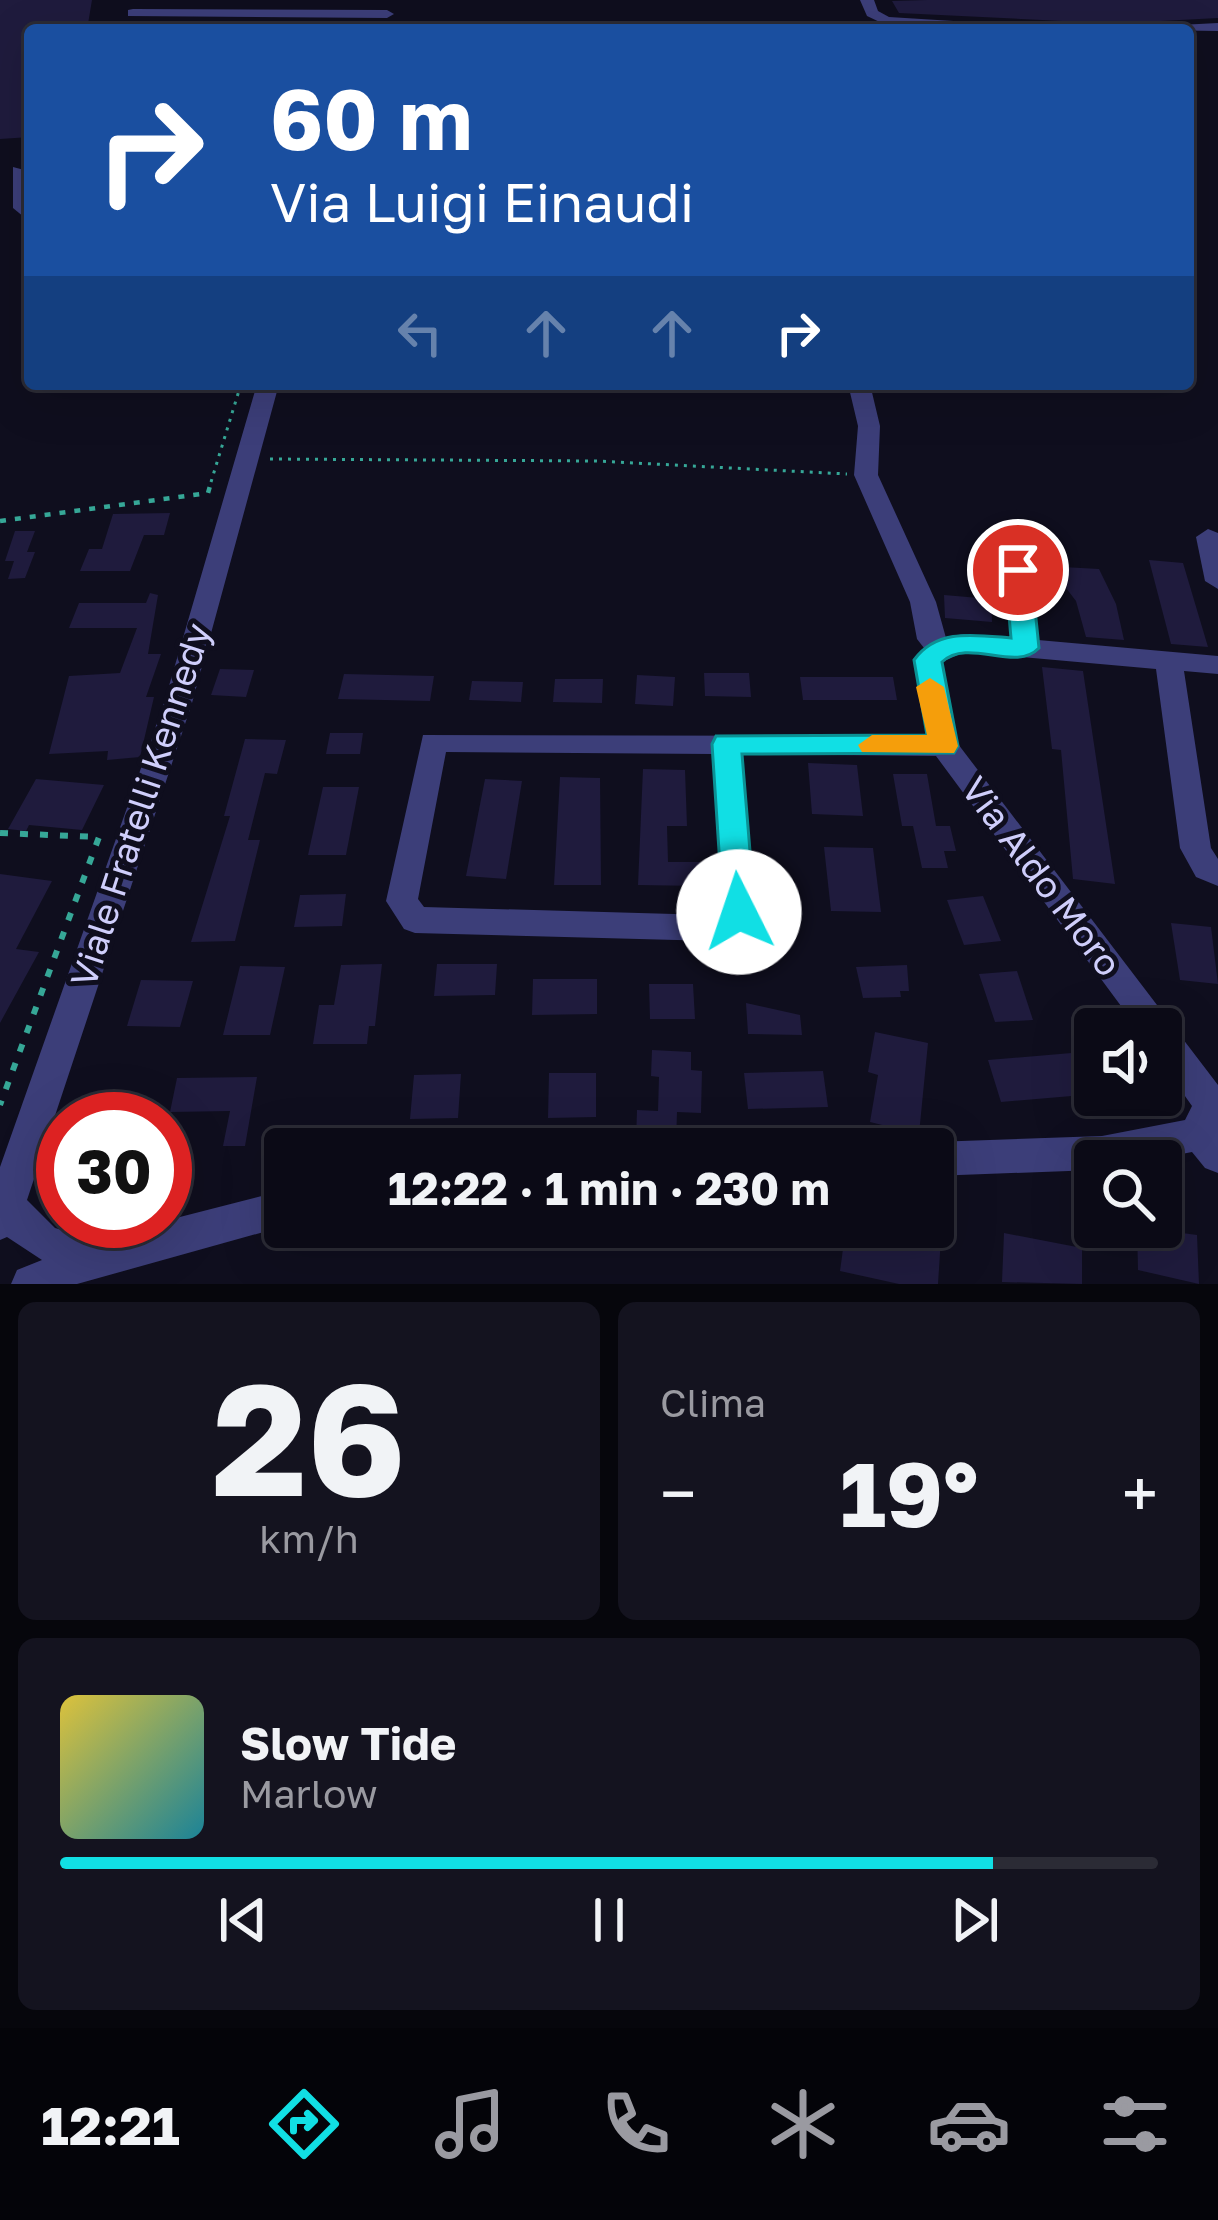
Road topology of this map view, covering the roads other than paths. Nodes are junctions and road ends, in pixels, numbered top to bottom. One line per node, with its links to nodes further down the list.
1 (867, 0): 6 (street)
2 (338, 6): 3 (street)
3 (272, 13): 4 (street); 5 (street)
4 (133, 14)
5 (387, 15)
6 (944, 24)
7 (16, 171): 8 (street)
8 (24, 210)
9 (266, 390): 25 (street, Viale Fratelli Kennedy)
10 (860, 390): 14 (street, Via Aldo Moro)
11 (1208, 537): 13 (street)
12 (1018, 570): 15 (street)
13 (1218, 581)
14 (941, 648): 15 (street); 19 (street, Via Aldo Moro)
15 (1025, 648): 16 (street)
16 (1169, 661): 17 (street); 20 (street)
17 (1218, 665)
18 (726, 744): 18 (street); 19 (street)
19 (944, 746): 21 (street, Via Aldo Moro)
20 (1218, 874)
21 (1142, 1008)
22 (1182, 1072): 23 (street, Via Aldo Moro)
23 (1213, 1128): 24 (street)
24 (954, 1158)
25 (4, 1211): 27 (street)
26 (264, 1213): 27 (street)
27 (94, 1258): 28 (street); 29 (street)
28 (31, 1284)
29 (57, 1284)

